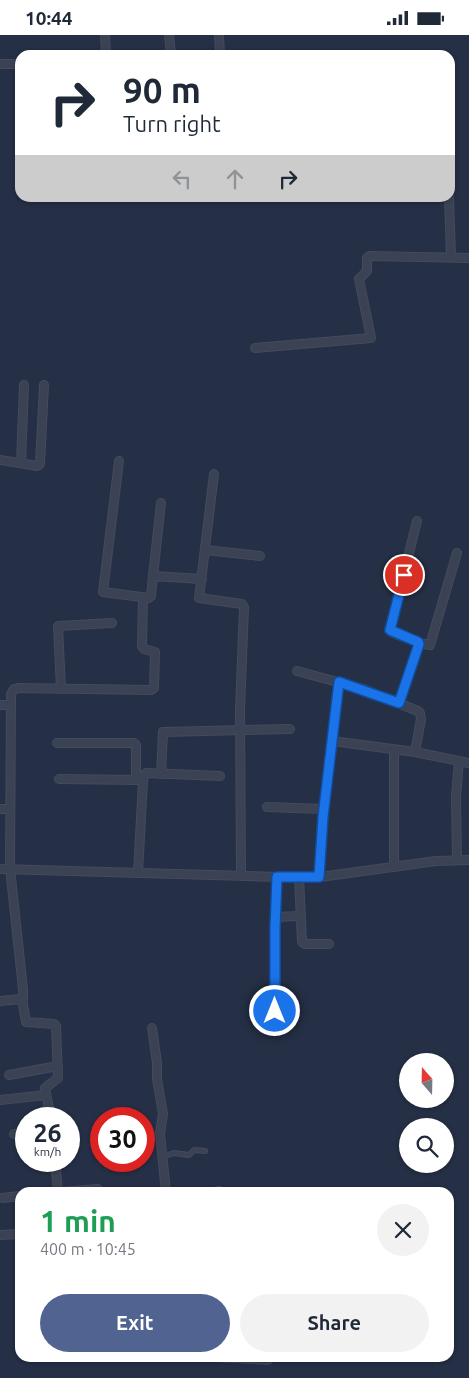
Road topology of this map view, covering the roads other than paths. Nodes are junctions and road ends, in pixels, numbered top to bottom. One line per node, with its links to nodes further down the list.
1 (105, 35): 4 (street)
2 (169, 35): 5 (street)
3 (220, 35): 6 (street)
4 (106, 50)
5 (170, 50)
6 (220, 50)
7 (0, 64): 8 (street)
8 (15, 64)
9 (449, 202): 10 (street)
10 (451, 257): 11 (street); 12 (street)
11 (469, 258)
12 (255, 348)
13 (24, 385): 17 (street)
14 (44, 385): 17 (street)
15 (0, 460): 17 (street)
16 (119, 461): 26 (street)
17 (21, 463)
18 (214, 474): 21 (street)
19 (161, 503): 24 (street)
20 (417, 521): 28 (street)
21 (205, 550): 23 (street); 25 (street)
22 (457, 553): 28 (street)
23 (260, 556)
24 (153, 577): 25 (street); 26 (street)
25 (202, 579): 36 (street)
26 (143, 597): 31 (street)
27 (112, 623): 31 (street)
28 (418, 643): 32 (street)
29 (297, 671): 30 (street)
30 (339, 682): 32 (street); 37 (street)
31 (61, 689): 34 (street)
32 (399, 703): 40 (street)
33 (0, 705): 34 (street)
34 (11, 705): 49 (street)
35 (290, 729): 36 (street)
36 (240, 730): 43 (street); 57 (street)
37 (332, 741): 39 (street); 50 (street)
38 (57, 743): 46 (street)
39 (394, 749): 40 (street); 53 (street)
40 (415, 752): 41 (street)
41 (459, 761): 42 (street); 51 (street)
42 (469, 763)
43 (161, 774): 44 (street); 46 (street)
44 (220, 776)
45 (59, 779): 46 (street)
46 (140, 780): 56 (street)
47 (266, 807): 50 (street)
48 (0, 809): 49 (street)
49 (10, 809): 54 (street)
50 (324, 809): 60 (street)
51 (456, 860): 52 (street); 53 (street)
52 (469, 860)
53 (394, 867): 60 (street)
54 (10, 868): 55 (street); 56 (street); 64 (street)
55 (0, 869)
56 (138, 873): 57 (street)
57 (241, 875): 58 (street)
58 (277, 877): 59 (street); 62 (street)
59 (299, 877): 60 (street); 61 (street)
60 (319, 877)
61 (301, 916): 62 (street); 63 (street)
62 (275, 917): 66 (street)
63 (330, 944)
64 (23, 1000): 65 (street); 68 (street)
65 (0, 1001)
66 (275, 1011)
67 (152, 1028): 74 (street)
68 (58, 1066): 69 (street); 70 (street)
69 (9, 1075)
70 (46, 1095): 71 (street); 72 (street)
71 (0, 1100)
72 (48, 1107)
73 (205, 1151): 74 (lane)
74 (162, 1157): 77 (street)
75 (55, 1172): 76 (street)
76 (54, 1187)
77 (165, 1187)
78 (15, 1197): 79 (street)
79 (2, 1198)
80 (15, 1234): 81 (street)
81 (0, 1235)

